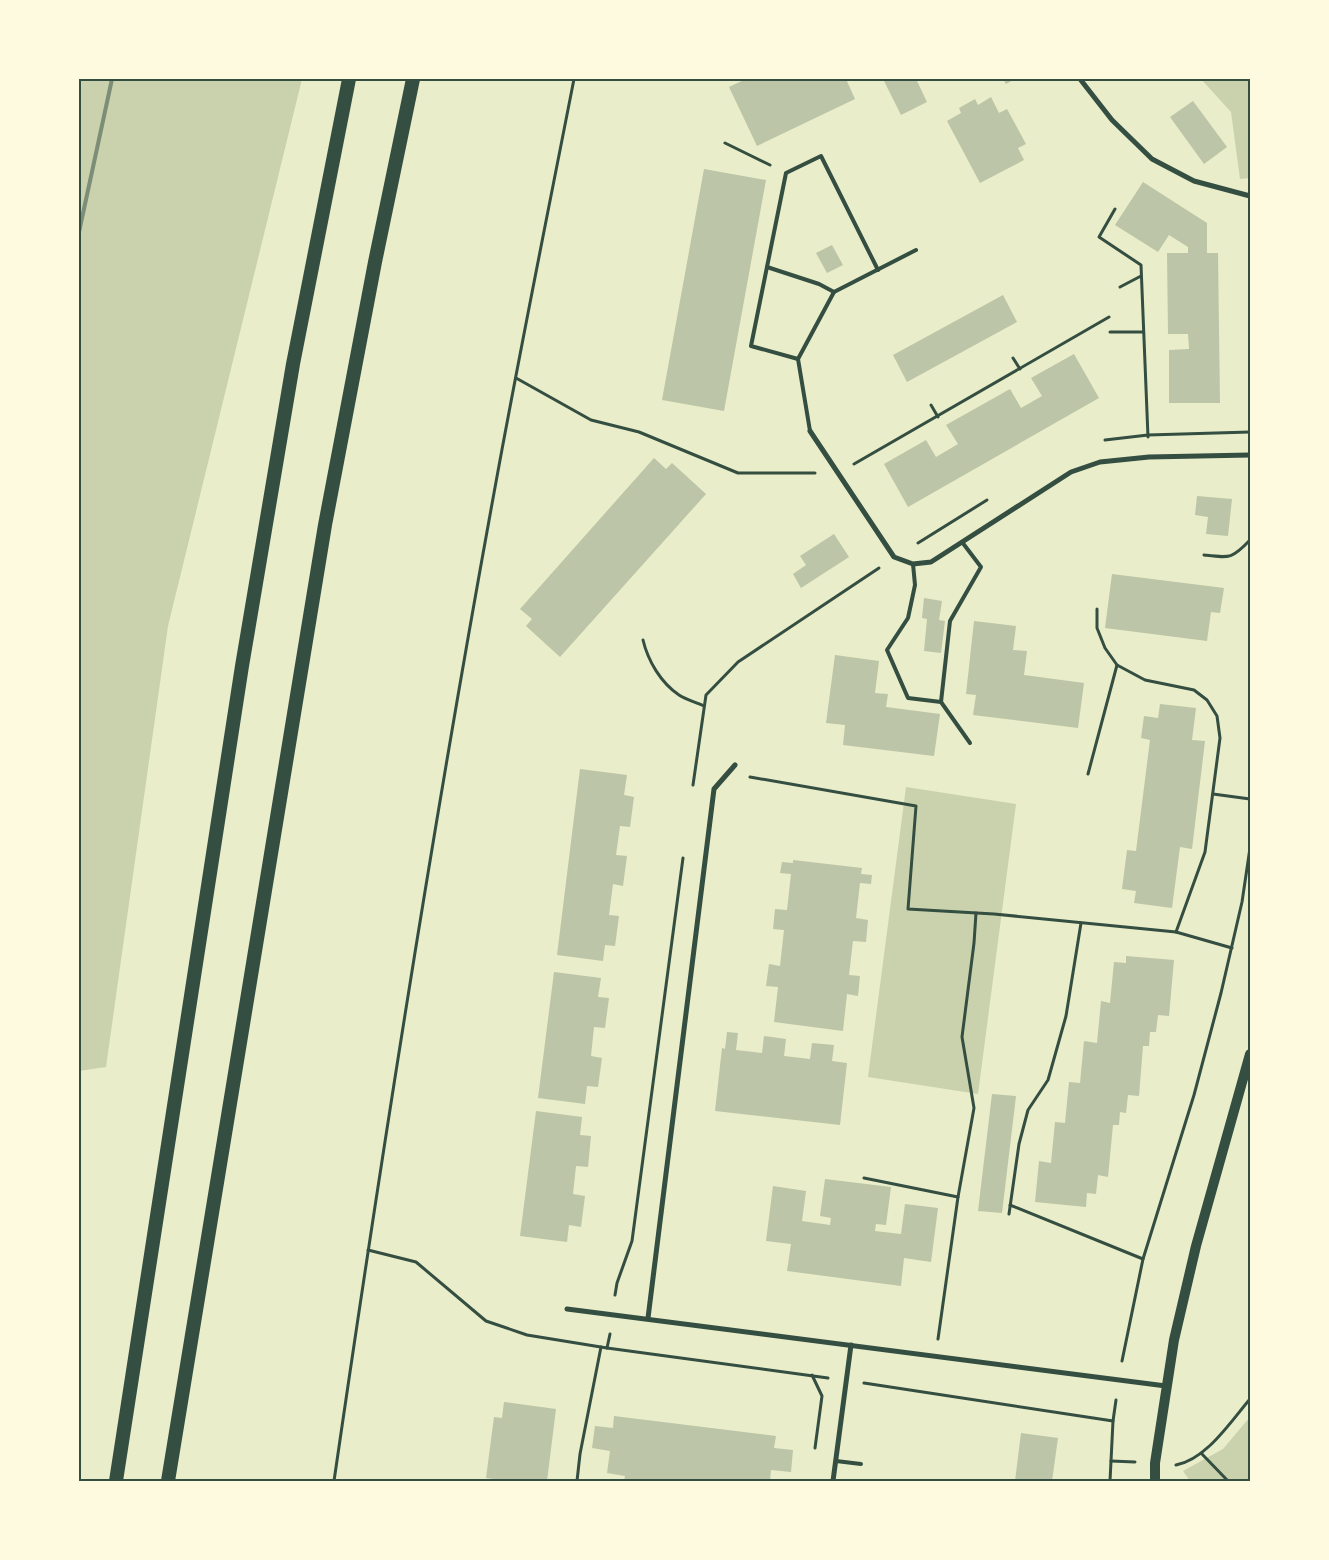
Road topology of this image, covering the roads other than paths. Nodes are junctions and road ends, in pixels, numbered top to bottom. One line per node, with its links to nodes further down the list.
1 (349, 79): 24 (highway)
2 (413, 79): 25 (highway)
3 (1080, 79): 4 (street)
4 (1250, 196)
5 (916, 250): 7 (lane)
6 (767, 268): 7 (lane); 8 (lane); 9 (lane)
7 (878, 270): 8 (lane)
8 (834, 292): 9 (lane)
9 (798, 358): 10 (lane)
10 (810, 431): 13 (street)
11 (1250, 455): 12 (street)
12 (962, 542): 13 (street); 14 (lane)
13 (913, 564): 14 (lane)
14 (941, 702): 15 (lane)
15 (970, 743)
16 (736, 765): 19 (street)
17 (1250, 1054): 21 (main road)
18 (568, 1309): 19 (street)
19 (648, 1318): 20 (street)
20 (851, 1345): 21 (street); 22 (street)
21 (1166, 1386): 27 (main road)
22 (836, 1461): 23 (lane); 26 (street)
23 (862, 1464)
24 (116, 1481)
25 (168, 1481)
26 (833, 1481)
27 (1155, 1481)

